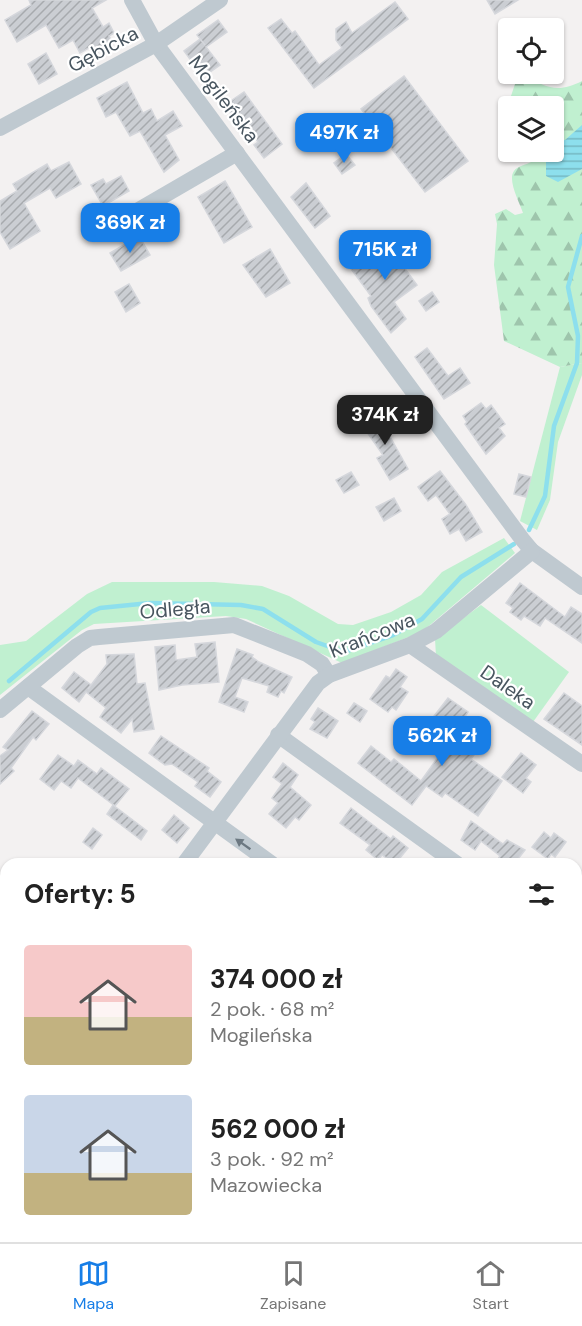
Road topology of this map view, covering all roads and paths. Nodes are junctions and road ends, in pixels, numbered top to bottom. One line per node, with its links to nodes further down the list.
1 (132, 0): 3 (street, Mogileńska)
2 (220, 0): 3 (street, Gębicka)
3 (156, 44): 4 (street, Gębicka); 5 (street, Mogileńska)
4 (0, 128)
5 (237, 153): 6 (street); 7 (street, Mogileńska)
6 (101, 232)
7 (527, 545): 8 (street, Mogileńska); 9 (street, Krańcowa)
8 (582, 587)
9 (410, 645): 10 (street, Krańcowa); 14 (street, Daleka)
10 (329, 675): 11 (street, Odległa); 13 (street, Krańcowa)
11 (27, 687): 12 (street, Odległa); 15 (street)
12 (3, 701)
13 (278, 735): 15 (street, Krańcowa); 18 (street)
14 (582, 764)
15 (214, 823): 16 (street, Krańcowa); 17 (street, one-way to 15)
16 (188, 858)
17 (264, 858)
18 (449, 858)

